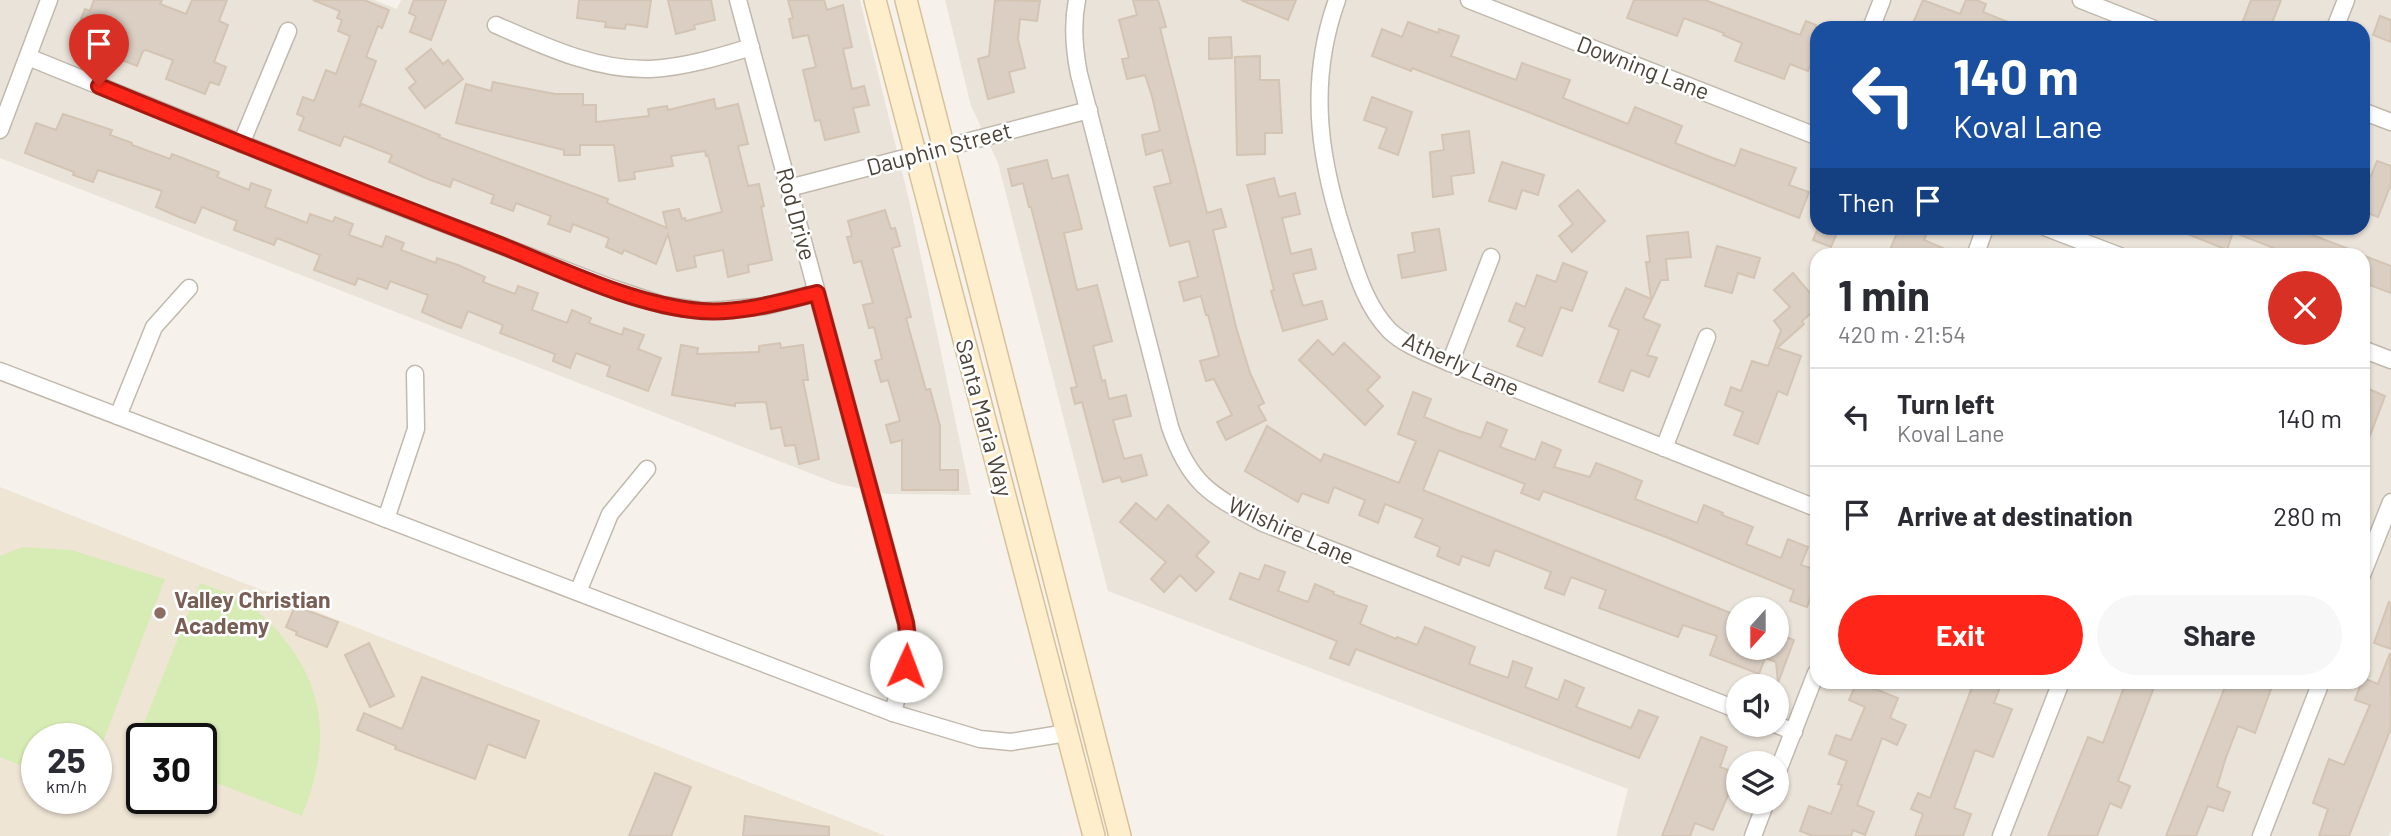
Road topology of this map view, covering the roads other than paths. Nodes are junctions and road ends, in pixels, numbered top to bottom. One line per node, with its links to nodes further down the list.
1 (49, 0): 18 (street)
2 (738, 0): 17 (street, Rod Drive)
3 (875, 0): 26 (main road, Santa Maria Way)
4 (906, 0): 25 (main road, Santa Maria Way)
5 (1077, 0): 19 (street, Wilshire Lane)
6 (1337, 0): 36 (street, Atherly Lane)
7 (1469, 0): 23 (street, Downing Lane)
8 (1882, 0): 12 (street)
9 (2081, 0): 11 (street)
10 (2346, 0): 14 (street)
11 (2113, 6): 13 (street)
12 (1874, 21)
13 (2140, 21)
14 (2338, 21)
15 (496, 25): 17 (street)
16 (288, 31): 24 (street)
17 (751, 47): 27 (street, Rod Drive)
18 (28, 57): 22 (street); 24 (street)
19 (1089, 110): 25 (street, Dauphin Street); 50 (street, Wilshire Lane)
20 (2370, 114): 21 (street)
21 (2391, 122)
22 (0, 130)
23 (1810, 134)
24 (241, 144): 32 (street)
25 (944, 148): 26 (street, Dauphin Street); 58 (main road, Santa Maria Way)
26 (915, 155): 27 (street, Dauphin Street); 54 (main road, Santa Maria Way)
27 (789, 188): 32 (street, Rod Drive)
28 (2065, 235): 29 (street)
29 (2099, 248)
30 (1491, 257): 36 (street)
31 (189, 288): 39 (street)
32 (817, 293): 51 (street, Rod Drive)
33 (1707, 337): 40 (street)
34 (2370, 352): 35 (street)
35 (2391, 360)
36 (1450, 363): 40 (street, Atherly Lane)
37 (0, 371): 39 (street)
38 (415, 374): 44 (street)
39 (118, 416): 44 (street)
40 (1664, 448): 43 (street, Atherly Lane)
41 (647, 469): 46 (street)
42 (2391, 502): 45 (street)
43 (1810, 506)
44 (386, 519): 46 (street)
45 (2370, 555)
46 (578, 592): 51 (street)
47 (1810, 689): 53 (street)
48 (2058, 689): 60 (street)
49 (2318, 689): 61 (street)
50 (1726, 705)
51 (892, 713): 54 (street)
52 (1789, 730): 53 (street)
53 (1794, 732): 55 (street)
54 (1067, 733): 57 (main road, Santa Maria Way)
55 (1786, 751)
56 (1761, 814): 59 (street)
57 (1094, 836)
58 (1120, 836)
59 (1753, 836)
60 (2001, 836)
61 (2261, 836)

